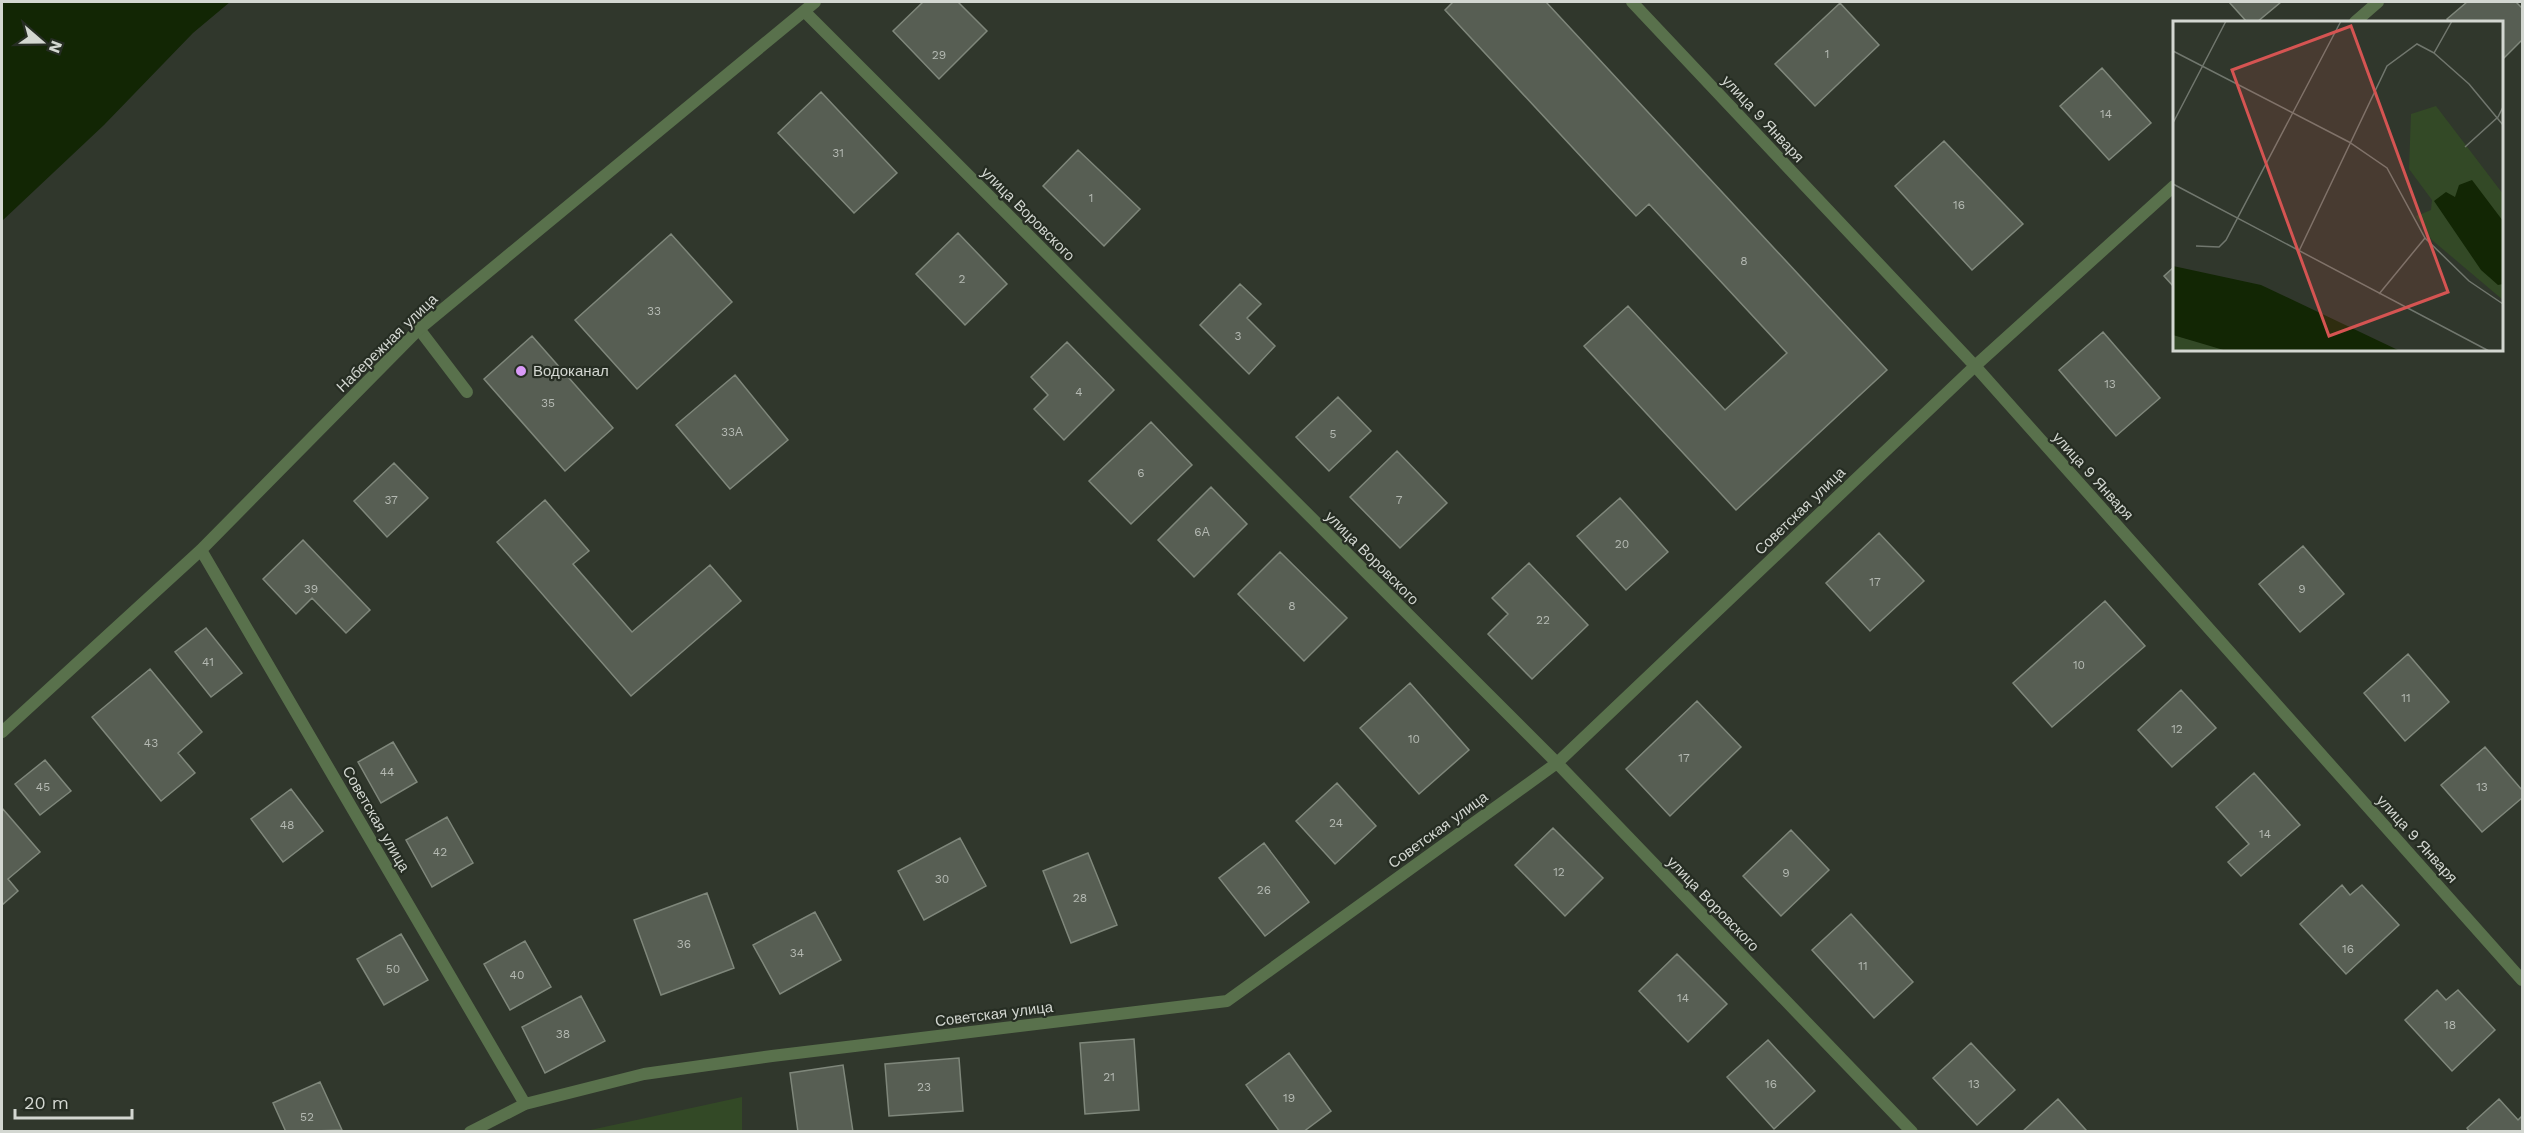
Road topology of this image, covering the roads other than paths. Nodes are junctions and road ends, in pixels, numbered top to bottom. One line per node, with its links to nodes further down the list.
1 (815, 2): 4 (street, Набережная улица)
2 (1632, 2): 8 (street, улица 9 Января)
3 (2378, 2): 5 (street)
4 (804, 12): 7 (street, Набережная улица); 12 (street, улица Воровского)
5 (2356, 21)
6 (2173, 188): 8 (street, Советская улица)
7 (419, 329): 9 (street); 10 (street, Набережная улица)
8 (1974, 366): 12 (street, Советская улица); 13 (street, улица 9 Января)
9 (467, 392)
10 (201, 550): 11 (street, Набережная улица); 14 (street, Советская улица)
11 (2, 732)
12 (1557, 763): 14 (street, Советская улица); 16 (street, улица Воровского)
13 (2523, 980)
14 (525, 1104): 15 (street, Советская улица)
15 (470, 1131)
16 (1912, 1131)

